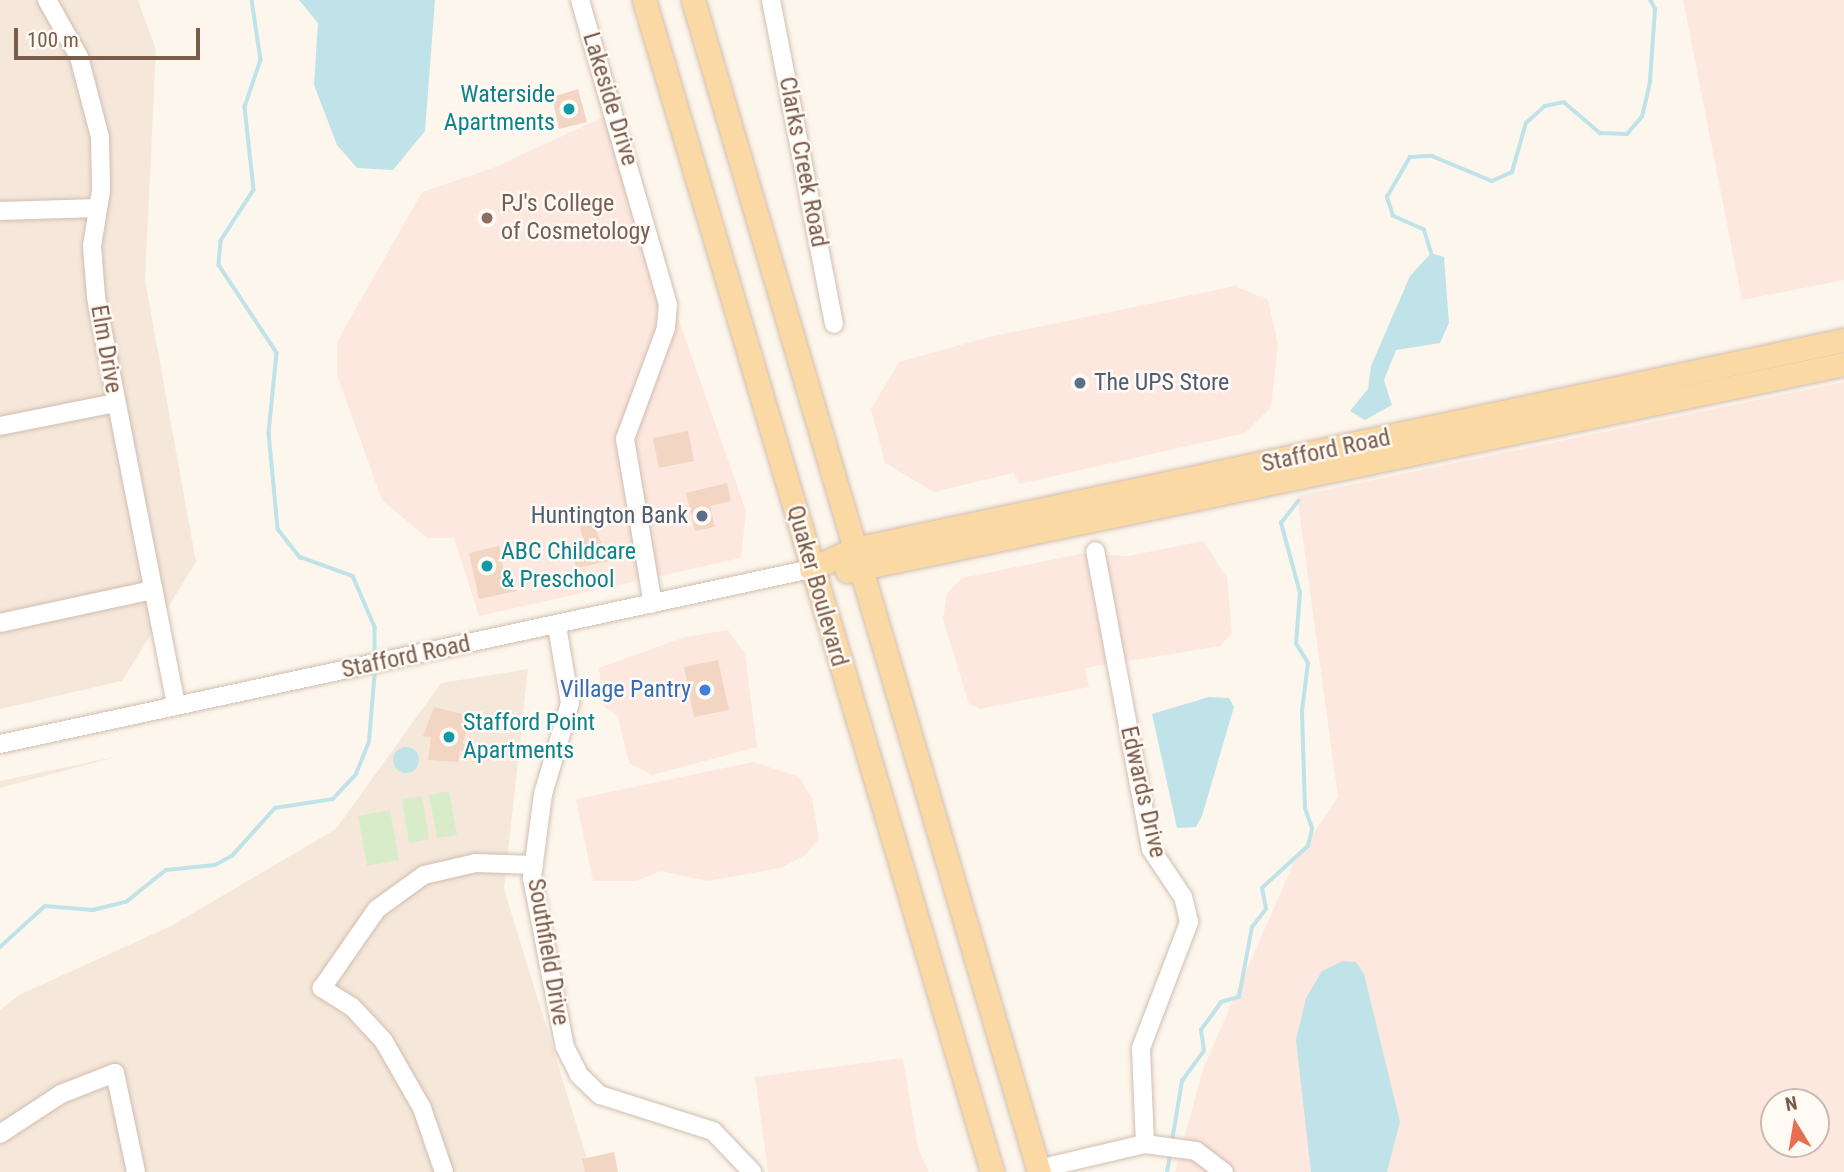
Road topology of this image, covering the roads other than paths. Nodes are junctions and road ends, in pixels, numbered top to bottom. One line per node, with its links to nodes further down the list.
1 (47, 0): 6 (street, Elm Drive)
2 (580, 0): 18 (street, Lakeside Drive)
3 (644, 0): 15 (main road, Quaker Boulevard)
4 (693, 0): 13 (main road, Quaker Boulevard)
5 (771, 0): 8 (street, Clarks Creek Road)
6 (98, 208): 7 (street); 11 (street, Elm Drive)
7 (0, 211)
8 (834, 324)
9 (1844, 340): 13 (main road, Stafford Road)
10 (1844, 364): 16 (main road, Stafford Road)
11 (115, 403): 12 (street); 17 (street, Elm Drive)
12 (0, 426)
13 (854, 549): 15 (main road, Stafford Road); 16 (main road, Quaker Boulevard)
14 (1095, 551): 25 (street, Edwards Drive)
15 (811, 569): 16 (main road, Stafford Road); 18 (street, Stafford Road); 30 (main road, Quaker Boulevard)
16 (861, 572): 26 (main road, Quaker Boulevard)
17 (153, 590): 19 (street); 21 (street, Elm Drive)
18 (653, 604): 20 (street, Stafford Road)
19 (0, 623)
20 (557, 626): 21 (street, Stafford Road); 23 (street, Southfield Drive)
21 (176, 705): 22 (street, Stafford Road)
22 (0, 744)
23 (534, 865): 28 (street); 29 (street, Southfield Drive)
24 (0, 1134): 27 (street)
25 (1150, 1143): 26 (street); 31 (street)
26 (1039, 1170)
27 (136, 1172)
28 (444, 1172)
29 (752, 1172)
30 (992, 1172)
31 (1224, 1172)

